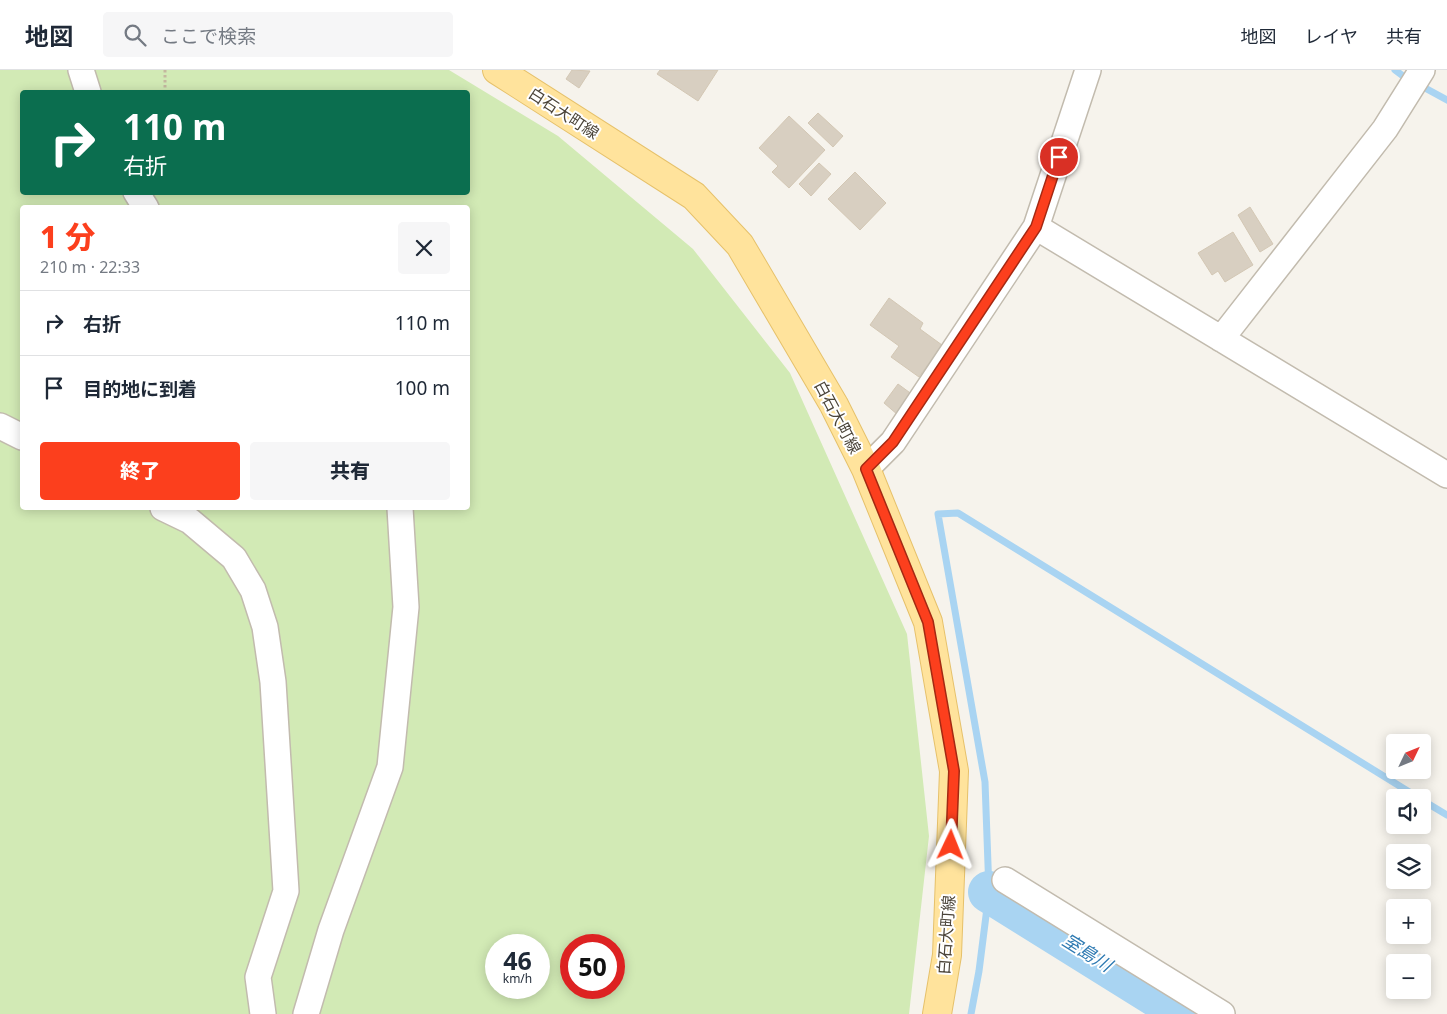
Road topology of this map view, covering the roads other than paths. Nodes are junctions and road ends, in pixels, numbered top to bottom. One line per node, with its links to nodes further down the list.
1 (81, 70): 5 (street)
2 (497, 70): 10 (main road, 白石大町線)
3 (1088, 70): 6 (street)
4 (1417, 79): 7 (street)
5 (87, 90)
6 (1036, 227): 7 (street); 10 (street)
7 (1221, 339): 11 (street)
8 (0, 426): 9 (street)
9 (20, 436)
10 (866, 469): 17 (main road, 白石大町線)
11 (1447, 475)
12 (167, 510): 15 (street)
13 (400, 510): 16 (street)
14 (1005, 880): 18 (street)
15 (263, 1014)
16 (306, 1014)
17 (938, 1014)
18 (1222, 1014)

